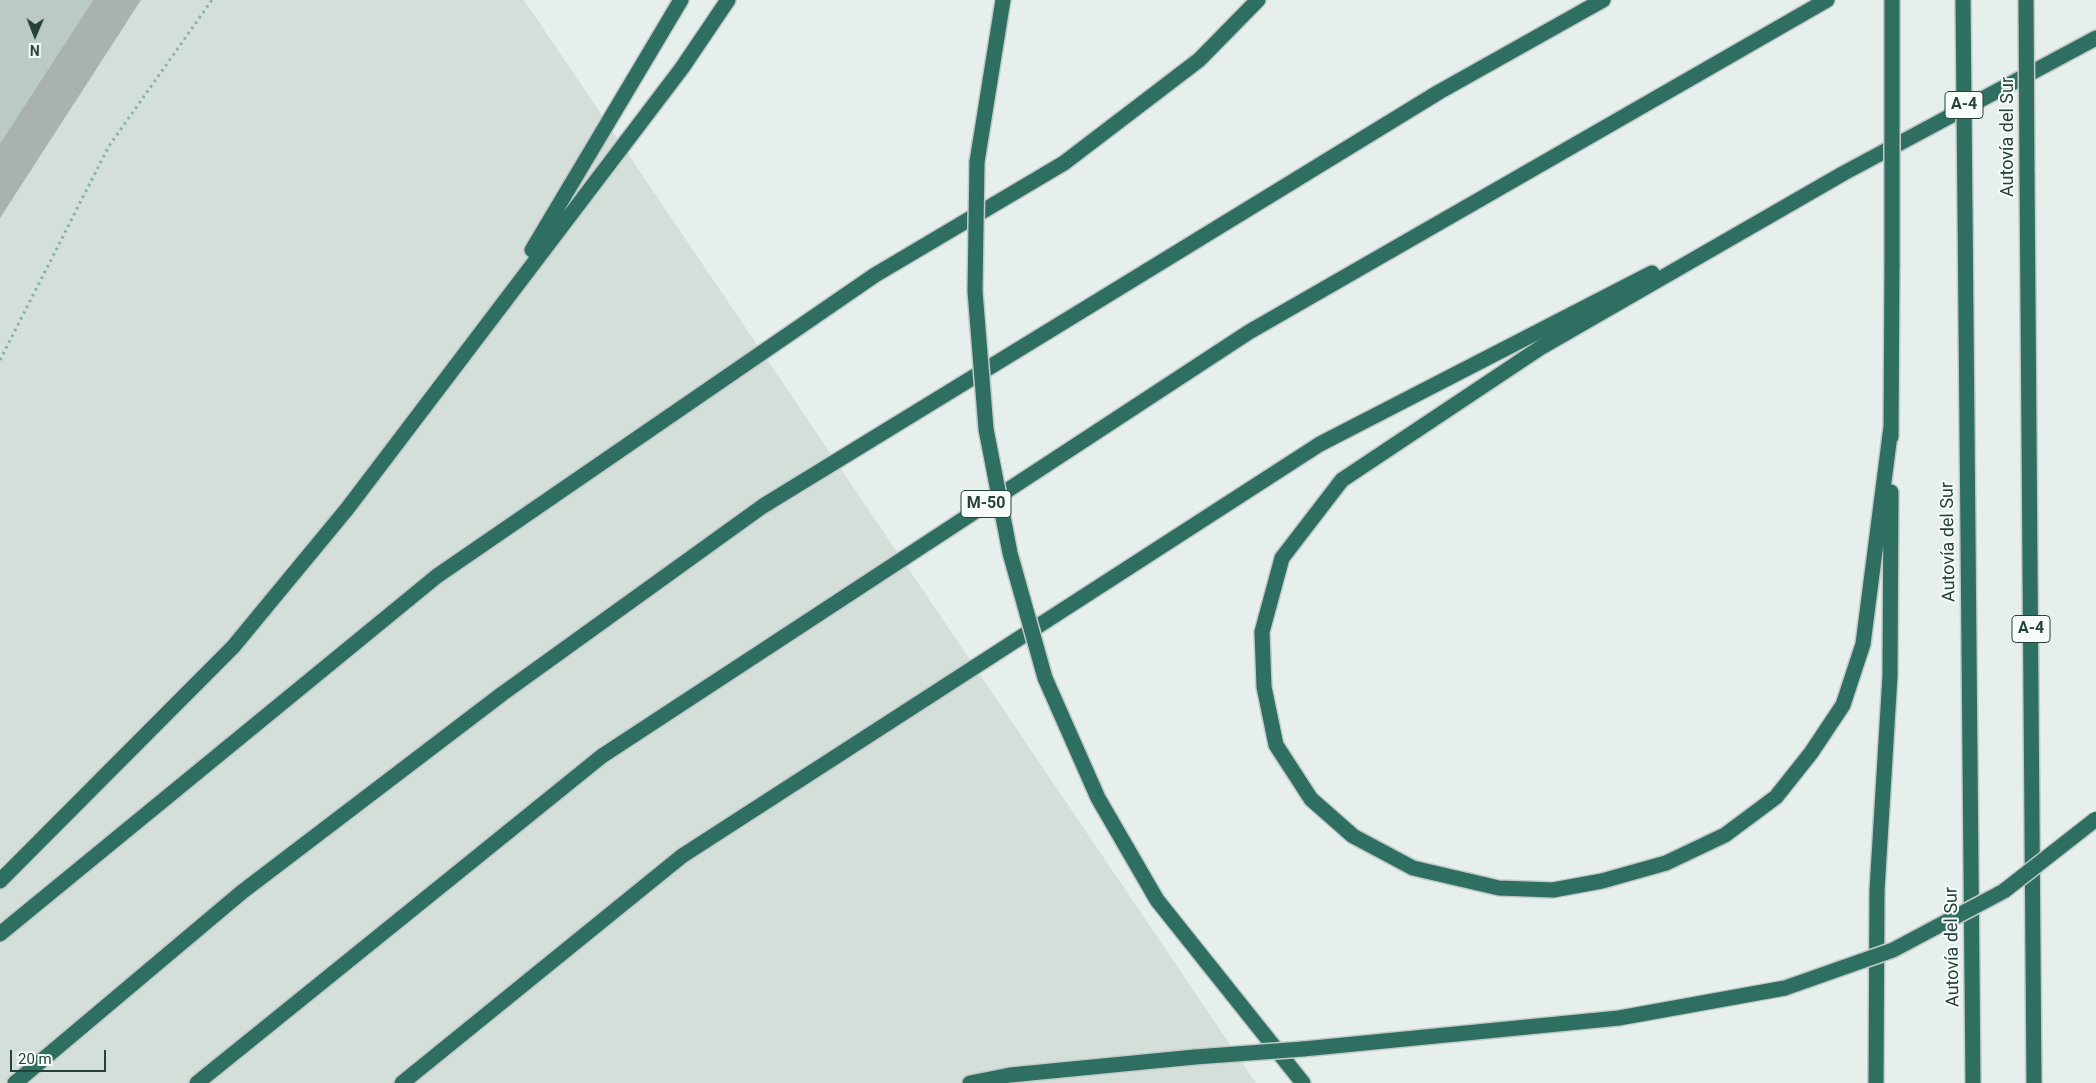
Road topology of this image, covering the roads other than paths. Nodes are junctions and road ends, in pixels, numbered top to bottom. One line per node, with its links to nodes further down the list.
1 (681, 0): 12 (highway)
2 (728, 0): 12 (highway)
3 (1003, 0): 21 (highway, bridge)
4 (1258, 0): 16 (highway)
5 (1603, 0): 17 (highway)
6 (1827, 0): 18 (highway, M-50)
7 (1892, 0): 13 (highway, bridge)
8 (1963, 0): 23 (highway, Autovía del Sur / A-4, bridge)
9 (2026, 0): 24 (highway, Autovía del Sur / A-4, bridge)
10 (2096, 38): 11 (highway)
11 (1844, 173): 13 (highway); 19 (highway)
12 (496, 311): 15 (highway)
13 (1891, 427): 22 (highway)
14 (2096, 819): 20 (highway, bridge)
15 (0, 881)
16 (0, 934)
17 (15, 1083)
18 (197, 1083)
19 (402, 1083)
20 (970, 1083)
21 (1303, 1083)
22 (1876, 1083)
23 (1973, 1083)
24 (2034, 1083)

